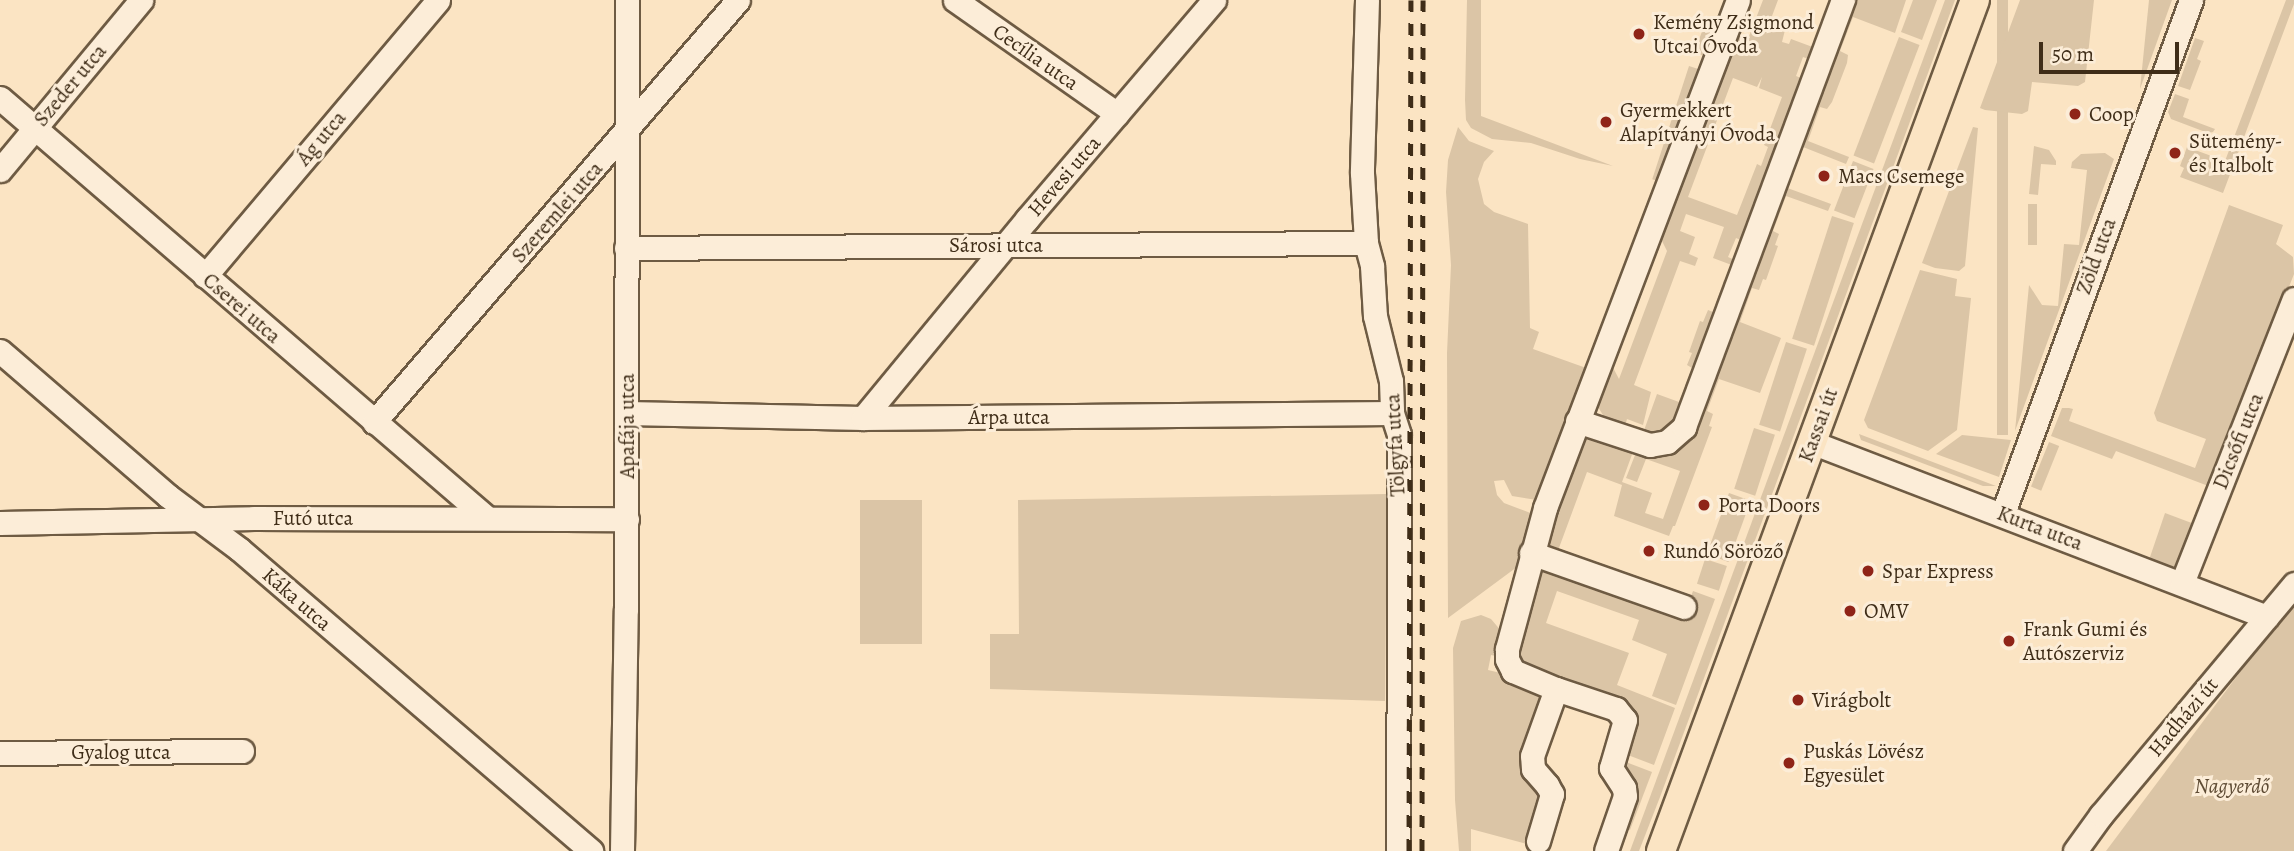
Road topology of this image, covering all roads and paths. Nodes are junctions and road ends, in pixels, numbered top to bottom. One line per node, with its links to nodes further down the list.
1 (141, 0): 14 (street, Szeder utca)
2 (438, 0): 20 (street, Ág utca)
3 (627, 0): 15 (street, Apafája utca)
4 (738, 0): 15 (street, Szeremlei utca)
5 (955, 0): 13 (street, Cecília utca)
6 (1214, 0): 13 (street, Hevesi utca)
7 (1367, 0): 17 (street, Tölgyfa utca)
8 (1738, 0): 26 (street)
9 (1843, 0): 26 (street)
10 (1975, 0): 28 (main road, Kassai út)
11 (2191, 0): 29 (street, Zöld utca)
12 (0, 97): 14 (street, Cserei utca)
13 (1117, 114): 18 (street, Hevesi utca)
14 (35, 128): 16 (street, Szeder utca); 20 (street, Cserei utca)
15 (627, 132): 19 (street, Apafája utca); 27 (street, Szeremlei utca)
16 (0, 170)
17 (1366, 243): 18 (street, Sárosi utca); 23 (street, Tölgyfa utca)
18 (1008, 244): 19 (street, Sárosi utca); 25 (street, Hevesi utca)
19 (626, 248): 24 (street, Apafája utca)
20 (205, 276): 27 (street, Cserei utca)
21 (2294, 299): 35 (street, Dicsőfi utca)
22 (0, 351): 32 (street, Káka utca)
23 (1392, 413): 25 (street, Árpa utca); 45 (street, Tölgyfa utca)
24 (627, 414): 25 (street, Árpa utca); 31 (street, Apafája utca)
25 (863, 418)
26 (1577, 421): 34 (street)
27 (374, 422): 30 (street, Cserei utca)
28 (1811, 442): 29 (street, Kurta utca); 47 (main road, Kassai út)
29 (2003, 513): 35 (street, Kurta utca)
30 (486, 517): 31 (street, Futó utca); 32 (street, Futó utca)
31 (627, 519): 44 (street, Apafája utca)
32 (200, 520): 33 (street, Futó utca); 43 (street, Káka utca)
33 (0, 523)
34 (1531, 553): 37 (street); 39 (street)
35 (2182, 583): 38 (street, Kurta utca)
36 (2294, 584): 38 (street, Hadházi út)
37 (1684, 607)
38 (2267, 617): 48 (street, Hadházi út)
39 (1556, 688): 42 (street); 46 (street)
40 (242, 751): 41 (street, Gyalog utca)
41 (0, 753)
42 (1538, 841)
43 (591, 851)
44 (622, 851)
45 (1398, 851)
46 (1606, 851)
47 (1661, 851)
48 (2075, 851)

